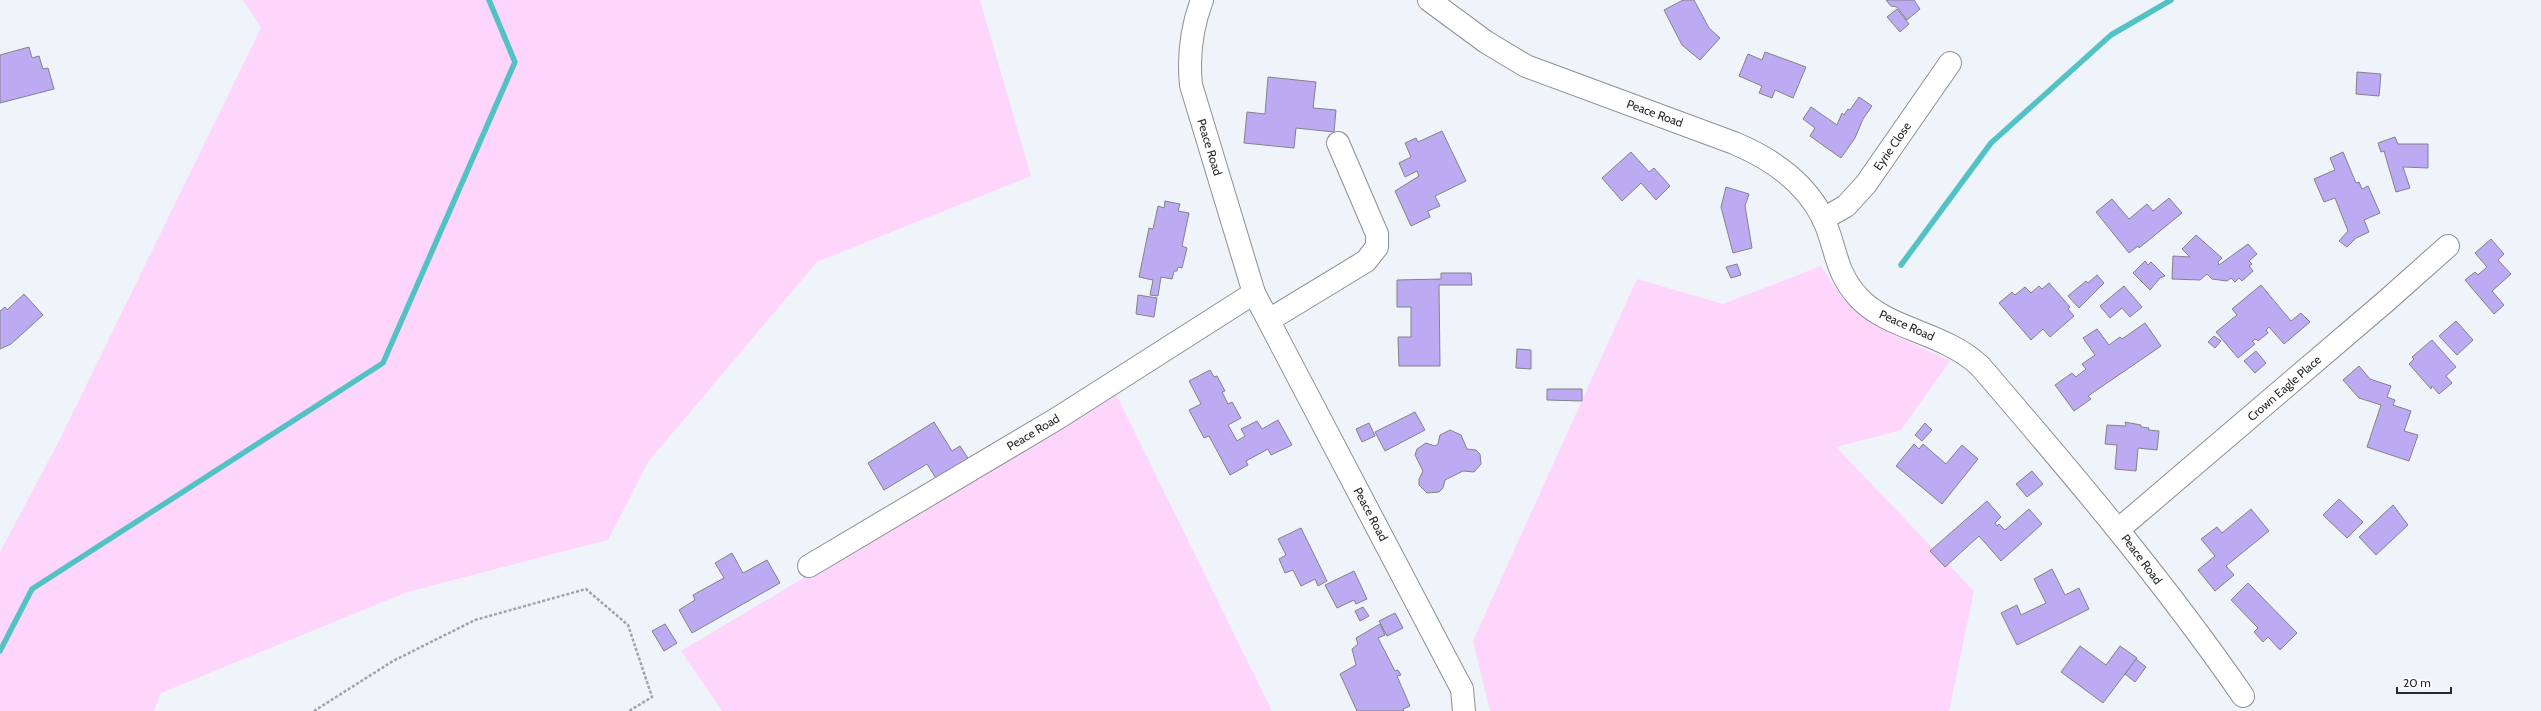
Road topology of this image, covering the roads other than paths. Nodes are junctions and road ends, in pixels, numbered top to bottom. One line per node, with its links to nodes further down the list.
1 (1202, 0): 7 (street, Peace Road)
2 (1429, 0): 5 (street, Peace Road)
3 (1950, 63): 5 (street, Eyrie Close)
4 (1338, 143): 8 (street)
5 (1823, 219): 9 (street, Peace Road)
6 (2448, 246): 9 (street, Crown Eagle Place)
7 (1254, 293): 8 (street, Peace Road); 10 (street, Peace Road)
8 (1269, 320): 12 (street, Peace Road)
9 (2119, 529): 11 (street, Peace Road)
10 (809, 566)
11 (2243, 696)
12 (1464, 711)

